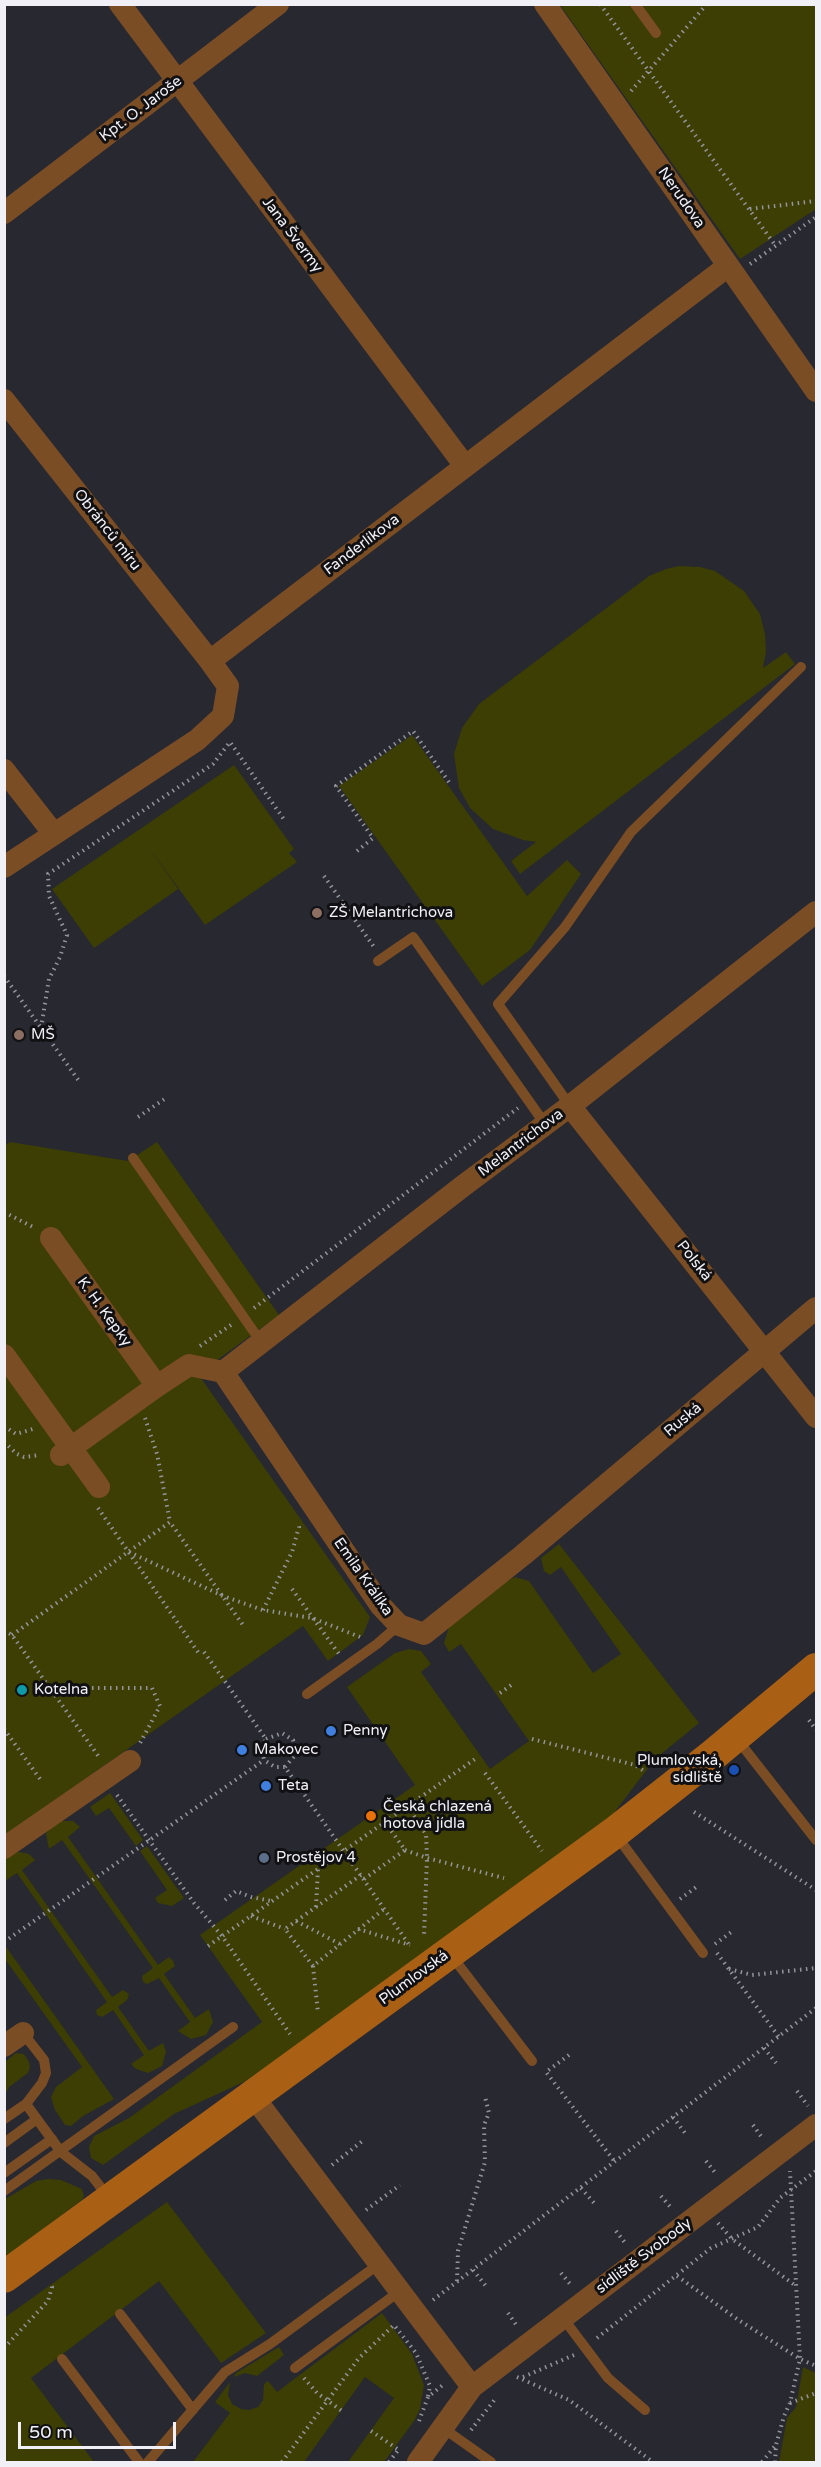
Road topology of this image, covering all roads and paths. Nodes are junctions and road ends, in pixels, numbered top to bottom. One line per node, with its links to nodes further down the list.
1 (120, 4): 9 (street, Jana Švermy)
2 (278, 4): 9 (street, Kpt. O. Jaroše)
3 (545, 4): 10 (street, Nerudova)
4 (600, 4): 8 (path)
5 (635, 4): 7 (lane)
6 (707, 4): 8 (path)
7 (656, 33)
8 (649, 71): 10 (path); 12 (path)
9 (177, 82): 13 (street, Kpt. O. Jaroše); 19 (street, Jana Švermy)
10 (617, 108): 16 (street, Nerudova)
11 (816, 201): 12 (path)
12 (749, 209): 15 (path)
13 (4, 213)
14 (816, 217): 15 (path)
15 (775, 245): 16 (path)
16 (731, 270): 17 (street, Nerudova); 19 (street, Fanderlíkova)
17 (816, 391)
18 (4, 400): 20 (street, Obránců míru)
19 (465, 466): 20 (street, Fanderlíkova)
20 (210, 661): 25 (street)
21 (801, 667): 36 (lane)
22 (4, 771): 25 (street)
23 (451, 785): 26 (path)
24 (285, 821): 32 (path)
25 (54, 834): 27 (street)
26 (357, 851)
27 (4, 867)
28 (324, 876): 30 (path)
29 (814, 919): 36 (street, Melantrichova)
30 (380, 960): 38 (lane)
31 (4, 976): 32 (path)
32 (41, 1028): 33 (path)
33 (79, 1081)
34 (165, 1098): 37 (path)
35 (524, 1104): 43 (path)
36 (570, 1106): 38 (street, Melantrichova); 46 (street, Polská)
37 (138, 1117)
38 (545, 1124): 44 (street, Melantrichova)
39 (133, 1158): 43 (lane)
40 (4, 1212): 41 (path)
41 (51, 1238): 49 (street, K. H. Kepky)
42 (816, 1308): 46 (street, Ruská)
43 (244, 1316): 44 (lane); 45 (path)
44 (261, 1342): 48 (street, Melantrichova)
45 (198, 1347)
46 (765, 1352): 50 (street, Polská); 58 (street, Ruská)
47 (4, 1354): 54 (street)
48 (223, 1372): 49 (street); 65 (street, Emila Králíka)
49 (148, 1392): 54 (street); 57 (path)
50 (816, 1417)
51 (40, 1425): 52 (path)
52 (4, 1426)
53 (4, 1442): 54 (path)
54 (62, 1449): 55 (street)
55 (97, 1495): 59 (path)
56 (297, 1515): 62 (path)
57 (170, 1522): 59 (path); 61 (path)
58 (549, 1532): 65 (street, Emila Králíka)
59 (128, 1552): 61 (path); 67 (path); 79 (path)
60 (292, 1589): 63 (path)
61 (223, 1596): 62 (path); 64 (path)
62 (263, 1610): 63 (path)
63 (312, 1618): 68 (path); 69 (path)
64 (243, 1625)
65 (399, 1625): 68 (lane)
66 (4, 1630): 67 (path)
67 (12, 1635): 72 (path)
68 (378, 1644): 69 (lane)
69 (347, 1666): 74 (lane)
70 (816, 1669): 78 (main road, Plumlovská)
71 (514, 1683): 73 (path)
72 (50, 1688): 83 (path); 87 (path)
73 (500, 1693)
74 (307, 1694)
75 (809, 1720): 77 (path)
76 (4, 1729): 88 (path)
77 (816, 1730)
78 (735, 1737): 92 (main road, Plumlovská); 94 (lane)
79 (266, 1739): 82 (path); 84 (path)
80 (532, 1739): 85 (path)
81 (475, 1759): 89 (path)
82 (264, 1760): 84 (path); 93 (path)
83 (130, 1761): 87 (street)
84 (285, 1767): 97 (path)
85 (644, 1771)
86 (485, 1773): 98 (path)
87 (111, 1774): 93 (path); 95 (street)
88 (40, 1779)
89 (407, 1806): 91 (path); 99 (path)
90 (694, 1812): 104 (path)
91 (385, 1822): 96 (path); 97 (path)
92 (614, 1833): 108 (lane); 118 (main road, Plumlovská)
93 (148, 1840): 115 (path); 116 (path)
94 (816, 1840)
95 (4, 1848)
96 (405, 1850): 99 (path); 101 (path)
97 (343, 1851): 100 (path); 101 (path)
98 (542, 1851)
99 (427, 1858): 102 (path); 118 (path)
100 (318, 1869): 106 (path); 107 (path)
101 (362, 1877): 107 (path); 109 (path)
102 (504, 1878)
103 (699, 1885): 108 (path)
104 (816, 1890)
105 (225, 1900): 106 (path)
106 (272, 1901): 110 (path)
107 (316, 1907): 111 (path)
108 (669, 1907): 120 (lane)
109 (384, 1909): 113 (path); 113 (path)
110 (250, 1916): 112 (path); 115 (path)
111 (296, 1921): 112 (path); 117 (path)
112 (285, 1929): 121 (path)
113 (358, 1929): 117 (path)
114 (734, 1930): 123 (path)
115 (222, 1936): 119 (path); 128 (path)
116 (4, 1942)
117 (340, 1944): 121 (path)
118 (437, 1944): 133 (lane); 136 (main road, Plumlovská)
119 (208, 1946)
120 (703, 1953)
121 (313, 1966): 125 (path)
122 (816, 1968): 123 (path)
123 (729, 1969): 129 (path)
124 (816, 2008): 129 (path)
125 (318, 2013)
126 (233, 2027): 148 (lane)
127 (23, 2033): 130 (street); 138 (lane)
128 (290, 2034)
129 (779, 2037): 131 (path)
130 (4, 2046)
131 (764, 2048): 134 (path); 140 (path)
132 (569, 2055): 150 (path)
133 (532, 2061)
134 (776, 2063)
135 (797, 2091): 139 (path)
136 (253, 2096): 160 (main road, Plumlovská); 168 (street)
137 (485, 2097): 173 (path)
138 (26, 2104): 141 (lane); 142 (lane)
139 (812, 2115): 147 (street, sídliště Svobody)
140 (673, 2118): 143 (path); 150 (path)
141 (4, 2119)
142 (37, 2119): 144 (lane); 146 (lane)
143 (685, 2133)
144 (52, 2139): 148 (lane); 153 (lane)
145 (365, 2139): 151 (path)
146 (4, 2143)
147 (789, 2146): 157 (path); 162 (street, sídliště Svobody)
148 (61, 2152): 158 (lane); 160 (lane)
149 (706, 2161): 154 (path)
150 (615, 2162): 156 (path)
151 (332, 2165)
152 (816, 2171): 157 (path)
153 (4, 2173)
154 (717, 2175)
155 (400, 2185): 164 (path)
156 (581, 2187): 161 (path); 169 (path)
157 (791, 2190): 166 (path); 177 (path)
158 (4, 2191)
159 (661, 2196): 163 (path)
160 (110, 2200): 172 (main road, Plumlovská)
161 (594, 2203)
162 (709, 2207): 166 (path); 182 (street, sídliště Svobody)
163 (672, 2209)
164 (366, 2210)
165 (615, 2231): 167 (path)
166 (732, 2239): 177 (path)
167 (626, 2244)
168 (379, 2264): 178 (street); 195 (lane)
169 (473, 2270): 173 (path); 176 (path)
170 (561, 2273): 175 (path)
171 (677, 2276): 186 (path)
172 (4, 2277)
173 (457, 2282): 179 (path)
174 (50, 2283): 184 (path)
175 (571, 2285)
176 (486, 2286)
177 (796, 2286): 186 (path)
178 (400, 2291): 189 (lane); 190 (street)
179 (432, 2301)
180 (508, 2313): 183 (path)
181 (120, 2314): 195 (lane)
182 (563, 2318): 187 (street, sídliště Svobody); 196 (lane)
183 (517, 2326)
184 (4, 2348)
185 (62, 2359): 202 (lane)
186 (800, 2359): 188 (path); 194 (path)
187 (499, 2366): 190 (street, sídliště Svobody); 207 (path)
188 (816, 2366)
189 (295, 2368): 193 (path)
190 (472, 2387): 198 (street, sídliště Svobody)
191 (816, 2393): 194 (path)
192 (428, 2397): 193 (path)
193 (326, 2400): 197 (path); 204 (path)
194 (790, 2403): 200 (path)
195 (193, 2409): 203 (lane)
196 (645, 2410)
197 (342, 2411)
198 (442, 2428): 205 (street, sídliště Svobody); 206 (lane)
199 (371, 2431): 201 (path)
200 (776, 2445): 208 (path); 209 (path)
201 (399, 2450)
202 (139, 2463)
203 (148, 2463)
204 (282, 2463)
205 (418, 2463)
206 (491, 2463)
207 (653, 2463)
208 (762, 2463)
209 (775, 2463)

